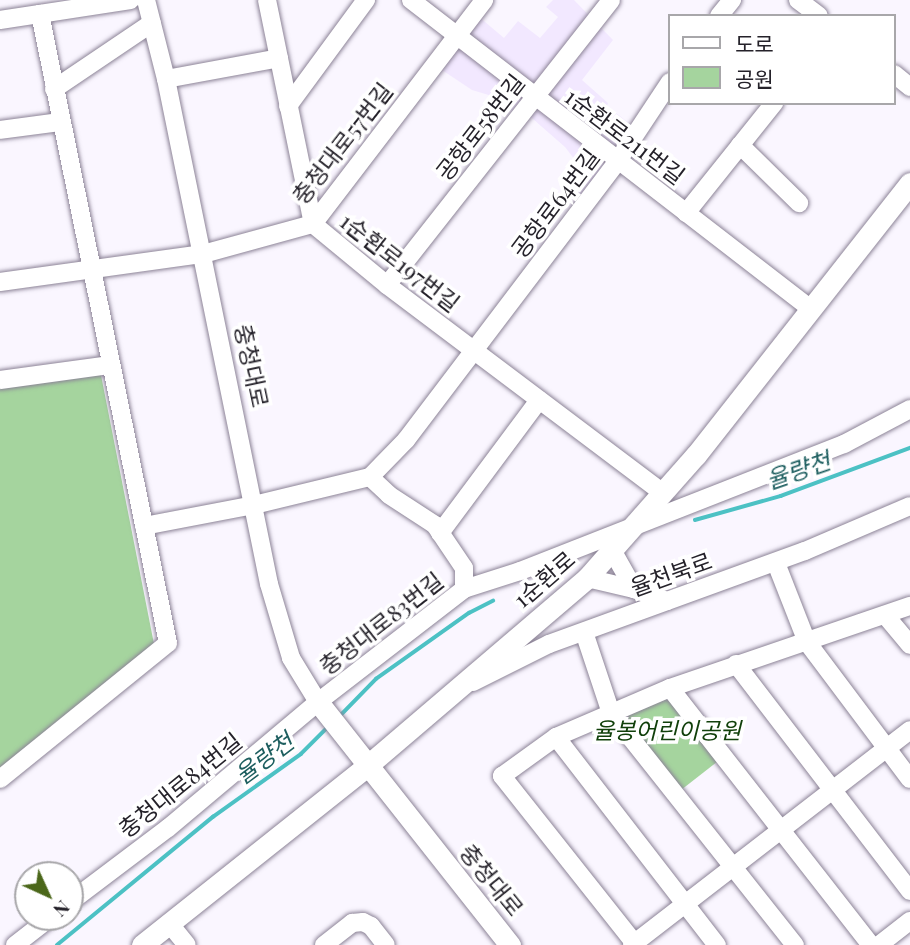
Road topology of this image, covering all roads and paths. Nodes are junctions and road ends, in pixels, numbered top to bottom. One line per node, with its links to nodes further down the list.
1 (130, 0): 10 (street)
2 (146, 0): 14 (street, 충청대로)
3 (267, 0): 16 (street, 1순환로197번길)
4 (366, 0): 24 (street)
5 (411, 0): 15 (street, 1순환로211번길)
6 (484, 0): 15 (street, 충청대로57번길)
7 (611, 0): 22 (street, 공항로58번길)
8 (732, 0): 11 (street)
9 (798, 0): 12 (street)
10 (40, 14): 13 (street); 21 (street)
11 (721, 14)
12 (816, 14)
13 (0, 20)
14 (152, 23): 18 (street, 충청대로); 21 (street)
15 (456, 37): 22 (street, 1순환로211번길); 32 (street, 충청대로57번길)
16 (279, 58): 18 (street); 24 (street, 1순환로197번길)
17 (896, 76): 20 (street)
18 (166, 79): 33 (street, 충청대로)
19 (668, 85): 28 (street, 공항로64번길)
20 (910, 87)
21 (54, 89): 25 (street)
22 (534, 98): 28 (street, 1순환로211번길); 36 (street, 공항로58번길)
23 (772, 105): 27 (street)
24 (288, 106): 32 (street, 1순환로197번길)
25 (60, 122): 26 (street); 34 (street)
26 (0, 130)
27 (740, 145): 30 (street); 31 (street)
28 (617, 162): 31 (street, 1순환로211번길); 38 (street, 공항로64번길)
29 (910, 183): 37 (main road, 1순환로)
30 (799, 202)
31 (685, 213): 37 (street, 1순환로211번길)
32 (313, 224): 33 (street, 충청대로57번길); 36 (street, 1순환로197번길)
33 (203, 254): 34 (street, 충청대로57번길); 45 (street, 충청대로)
34 (90, 268): 35 (street, 충청대로57번길); 39 (street)
35 (0, 282)
36 (387, 285): 38 (street, 1순환로197번길)
37 (811, 309): 44 (main road, 1순환로)
38 (474, 350): 41 (street, 1순환로197번길); 43 (street, 공항로64번길)
39 (109, 365): 40 (street); 47 (street)
40 (0, 380)
41 (539, 400): 44 (street, 1순환로197번길); 49 (street)
42 (910, 409): 48 (street, 충청대로83번길)
43 (370, 477): 45 (street); 49 (street)
44 (663, 493): 48 (main road, 1순환로)
45 (254, 505): 47 (street); 64 (street, 충청대로)
46 (910, 506): 51 (street, 율천북로)
47 (144, 526): 70 (street)
48 (633, 526): 50 (main road, 1순환로); 53 (street, 충청대로83번길)
49 (440, 533): 53 (street)
50 (612, 551): 52 (main road, 1순환로); 54 (street)
51 (776, 563): 55 (street, 율천북로); 59 (street)
52 (587, 578): 54 (street); 63 (main road, 1순환로)
53 (464, 589): 64 (street, 충청대로83번길)
54 (634, 589): 55 (street)
55 (667, 601): 58 (street, 율천북로)
56 (910, 606): 57 (street)
57 (885, 615): 59 (street); 60 (street)
58 (584, 632): 63 (street, 율천북로); 65 (street)
59 (807, 642): 61 (street); 68 (street)
60 (910, 645)
61 (736, 664): 62 (street); 72 (street)
62 (670, 688): 65 (street); 73 (street)
63 (451, 692): 69 (main road, 1순환로)
64 (321, 706): 69 (main road, 충청대로); 75 (street, 충청대로84번길)
65 (611, 713): 67 (street); 74 (street)
66 (910, 730): 68 (street)
67 (556, 737): 77 (street); 81 (street)
68 (887, 748): 71 (street); 72 (street)
69 (367, 766): 79 (main road, 1순환로); 87 (main road, 충청대로)
70 (0, 779)
71 (910, 779)
72 (833, 793): 73 (street); 76 (street)
73 (782, 830): 74 (street); 90 (street)
74 (734, 867): 77 (street); 89 (street)
75 (84, 891)
76 (910, 891)
77 (685, 904): 81 (street); 88 (street)
78 (910, 921): 91 (street)
79 (169, 923): 83 (main road, 1순환로); 84 (street)
80 (33, 931): 82 (street)
81 (634, 944)
82 (15, 945)
83 (142, 945)
84 (187, 945)
85 (324, 945): 86 (street)
86 (386, 945)
87 (510, 945)
88 (718, 945)
89 (795, 945)
90 (871, 945)
91 (879, 945)

